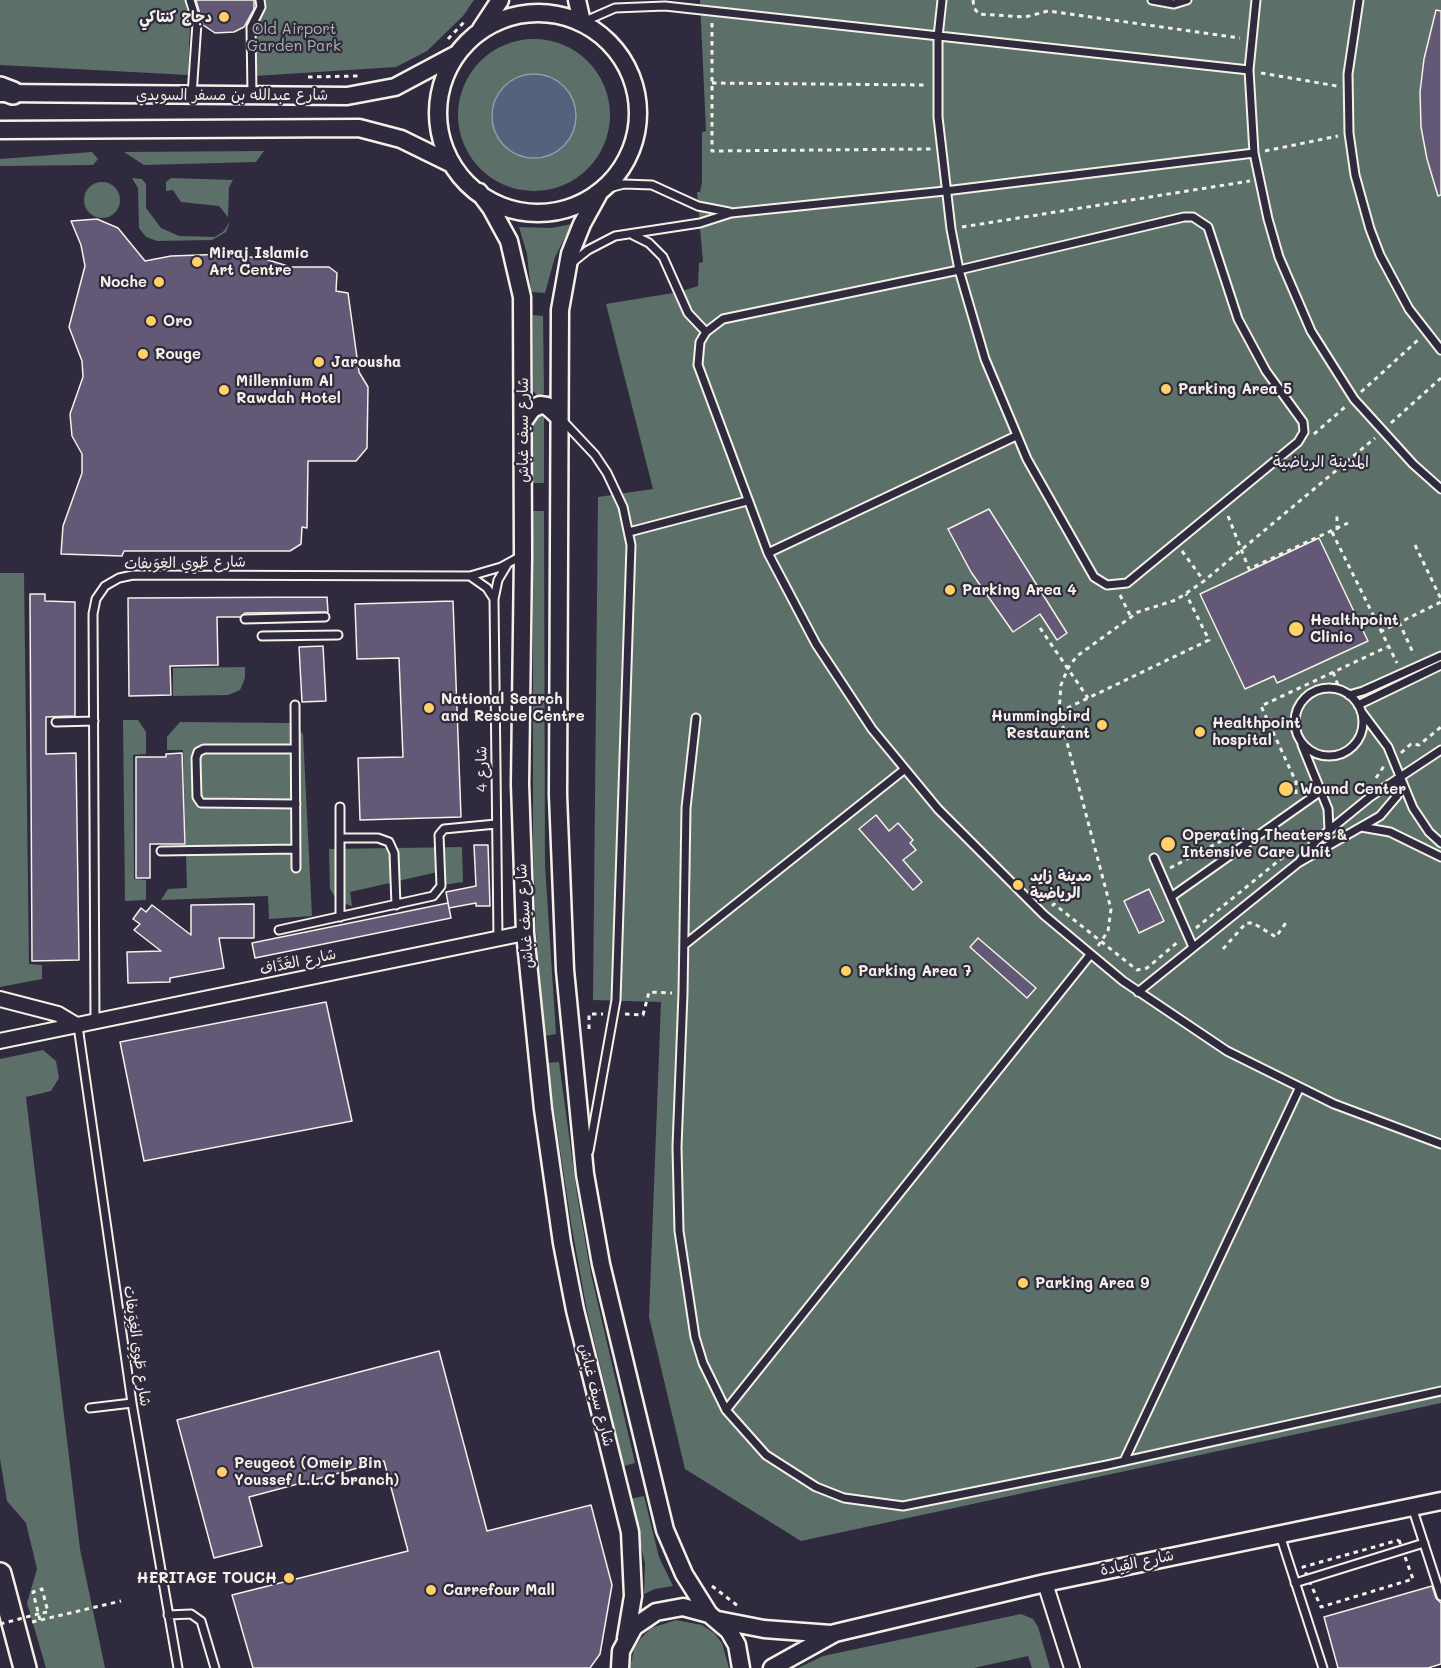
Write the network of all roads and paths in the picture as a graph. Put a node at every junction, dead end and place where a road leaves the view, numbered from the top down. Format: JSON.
{"nodes":[{"id":1,"x":190,"y":0,"type":"edge"},
{"id":2,"x":260,"y":0,"type":"edge"},
{"id":3,"x":500,"y":0,"type":"edge"},
{"id":4,"x":577,"y":0,"type":"edge"},
{"id":5,"x":649,"y":0,"type":"edge"},
{"id":6,"x":942,"y":0,"type":"edge"},
{"id":7,"x":973,"y":0,"type":"edge"},
{"id":8,"x":1152,"y":0,"type":"edge"},
{"id":9,"x":1187,"y":0,"type":"edge"},
{"id":10,"x":1256,"y":0,"type":"edge"},
{"id":11,"x":1359,"y":0,"type":"edge"},
{"id":12,"x":665,"y":6,"type":"junction"},
{"id":13,"x":712,"y":12,"type":"junction"},
{"id":14,"x":472,"y":14,"type":"dead end"},
{"id":15,"x":582,"y":22,"type":"junction"},
{"id":16,"x":479,"y":31,"type":"junction"},
{"id":17,"x":938,"y":37,"type":"junction"},
{"id":18,"x":1251,"y":39,"type":"junction"},
{"id":19,"x":445,"y":41,"type":"dead end"},
{"id":20,"x":456,"y":55,"type":"junction"},
{"id":21,"x":1249,"y":70,"type":"junction"},
{"id":22,"x":368,"y":76,"type":"dead end"},
{"id":23,"x":305,"y":78,"type":"dead end"},
{"id":24,"x":712,"y":83,"type":"junction"},
{"id":25,"x":937,"y":85,"type":"junction"},
{"id":26,"x":1348,"y":88,"type":"junction"},
{"id":27,"x":4,"y":92,"type":"edge"},
{"id":28,"x":252,"y":95,"type":"junction"},
{"id":29,"x":192,"y":96,"type":"junction"},
{"id":30,"x":0,"y":130,"type":"edge"},
{"id":31,"x":1349,"y":133,"type":"junction"},
{"id":32,"x":940,"y":149,"type":"junction"},
{"id":33,"x":1254,"y":153,"type":"junction"},
{"id":34,"x":452,"y":164,"type":"junction"},
{"id":35,"x":1259,"y":180,"type":"junction"},
{"id":36,"x":945,"y":191,"type":"junction"},
{"id":37,"x":479,"y":192,"type":"junction"},
{"id":38,"x":602,"y":192,"type":"junction"},
{"id":39,"x":731,"y":213,"type":"junction"},
{"id":40,"x":962,"y":227,"type":"dead end"},
{"id":41,"x":631,"y":234,"type":"junction"},
{"id":42,"x":959,"y":270,"type":"junction"},
{"id":43,"x":565,"y":271,"type":"junction"},
{"id":44,"x":706,"y":332,"type":"junction"},
{"id":45,"x":1426,"y":333,"type":"junction"},
{"id":46,"x":1441,"y":350,"type":"edge"},
{"id":47,"x":1441,"y":378,"type":"edge"},
{"id":48,"x":1354,"y":399,"type":"junction"},
{"id":49,"x":559,"y":417,"type":"junction"},
{"id":50,"x":523,"y":422,"type":"junction"},
{"id":51,"x":1382,"y":432,"type":"junction"},
{"id":52,"x":1016,"y":435,"type":"junction"},
{"id":53,"x":1303,"y":436,"type":"junction"},
{"id":54,"x":1441,"y":489,"type":"edge"},
{"id":55,"x":747,"y":501,"type":"junction"},
{"id":56,"x":1223,"y":504,"type":"junction"},
{"id":57,"x":1337,"y":514,"type":"dead end"},
{"id":58,"x":1348,"y":523,"type":"dead end"},
{"id":59,"x":1337,"y":530,"type":"junction"},
{"id":60,"x":629,"y":532,"type":"junction"},
{"id":61,"x":1332,"y":532,"type":"junction"},
{"id":62,"x":1176,"y":542,"type":"junction"},
{"id":63,"x":1415,"y":545,"type":"dead end"},
{"id":64,"x":1241,"y":550,"type":"junction"},
{"id":65,"x":768,"y":553,"type":"junction"},
{"id":66,"x":523,"y":555,"type":"junction"},
{"id":67,"x":508,"y":564,"type":"junction"},
{"id":68,"x":470,"y":576,"type":"junction"},
{"id":69,"x":1204,"y":581,"type":"junction"},
{"id":70,"x":1115,"y":586,"type":"junction"},
{"id":71,"x":1186,"y":594,"type":"junction"},
{"id":72,"x":494,"y":599,"type":"junction"},
{"id":73,"x":1441,"y":600,"type":"edge"},
{"id":74,"x":325,"y":617,"type":"dead end"},
{"id":75,"x":1131,"y":617,"type":"junction"},
{"id":76,"x":245,"y":619,"type":"dead end"},
{"id":77,"x":1400,"y":622,"type":"junction"},
{"id":78,"x":1040,"y":627,"type":"dead end"},
{"id":79,"x":1380,"y":632,"type":"junction"},
{"id":80,"x":339,"y":635,"type":"dead end"},
{"id":81,"x":262,"y":636,"type":"dead end"},
{"id":82,"x":1387,"y":647,"type":"junction"},
{"id":83,"x":1441,"y":656,"type":"edge"},
{"id":84,"x":1441,"y":665,"type":"edge"},
{"id":85,"x":1068,"y":668,"type":"junction"},
{"id":86,"x":1333,"y":672,"type":"junction"},
{"id":87,"x":1340,"y":690,"type":"junction"},
{"id":88,"x":1349,"y":694,"type":"junction"},
{"id":89,"x":1088,"y":698,"type":"junction"},
{"id":90,"x":295,"y":705,"type":"dead end"},
{"id":91,"x":1359,"y":707,"type":"junction"},
{"id":92,"x":1059,"y":712,"type":"junction"},
{"id":93,"x":696,"y":718,"type":"dead end"},
{"id":94,"x":94,"y":721,"type":"junction"},
{"id":95,"x":56,"y":722,"type":"dead end"},
{"id":96,"x":1441,"y":727,"type":"edge"},
{"id":97,"x":1300,"y":740,"type":"junction"},
{"id":98,"x":295,"y":749,"type":"junction"},
{"id":99,"x":1441,"y":750,"type":"edge"},
{"id":100,"x":1394,"y":759,"type":"junction"},
{"id":101,"x":904,"y":769,"type":"junction"},
{"id":102,"x":1401,"y":777,"type":"junction"},
{"id":103,"x":1375,"y":782,"type":"dead end"},
{"id":104,"x":1321,"y":791,"type":"junction"},
{"id":105,"x":1293,"y":801,"type":"dead end"},
{"id":106,"x":296,"y":804,"type":"junction"},
{"id":107,"x":340,"y":807,"type":"dead end"},
{"id":108,"x":496,"y":824,"type":"junction"},
{"id":109,"x":1254,"y":824,"type":"dead end"},
{"id":110,"x":1361,"y":827,"type":"junction"},
{"id":111,"x":1329,"y":830,"type":"junction"},
{"id":112,"x":340,"y":838,"type":"junction"},
{"id":113,"x":1441,"y":843,"type":"edge"},
{"id":114,"x":1296,"y":847,"type":"dead end"},
{"id":115,"x":296,"y":849,"type":"junction"},
{"id":116,"x":161,"y":851,"type":"dead end"},
{"id":117,"x":1441,"y":857,"type":"edge"},
{"id":118,"x":1154,"y":858,"type":"dead end"},
{"id":119,"x":1298,"y":863,"type":"junction"},
{"id":120,"x":296,"y":868,"type":"dead end"},
{"id":121,"x":1160,"y":873,"type":"junction"},
{"id":122,"x":1171,"y":897,"type":"junction"},
{"id":123,"x":396,"y":905,"type":"junction"},
{"id":124,"x":1044,"y":915,"type":"junction"},
{"id":125,"x":340,"y":917,"type":"junction"},
{"id":126,"x":1287,"y":921,"type":"dead end"},
{"id":127,"x":279,"y":930,"type":"dead end"},
{"id":128,"x":525,"y":933,"type":"junction"},
{"id":129,"x":1188,"y":934,"type":"junction"},
{"id":130,"x":498,"y":938,"type":"junction"},
{"id":131,"x":1100,"y":943,"type":"junction"},
{"id":132,"x":684,"y":945,"type":"junction"},
{"id":133,"x":1193,"y":947,"type":"junction"},
{"id":134,"x":1223,"y":949,"type":"dead end"},
{"id":135,"x":1090,"y":955,"type":"junction"},
{"id":136,"x":1138,"y":992,"type":"junction"},
{"id":137,"x":0,"y":999,"type":"edge"},
{"id":138,"x":95,"y":1023,"type":"junction"},
{"id":139,"x":78,"y":1026,"type":"junction"},
{"id":140,"x":0,"y":1041,"type":"edge"},
{"id":141,"x":1299,"y":1089,"type":"junction"},
{"id":142,"x":1441,"y":1144,"type":"edge"},
{"id":143,"x":585,"y":1174,"type":"junction"},
{"id":144,"x":1441,"y":1391,"type":"edge"},
{"id":145,"x":132,"y":1403,"type":"junction"},
{"id":146,"x":90,"y":1408,"type":"dead end"},
{"id":147,"x":726,"y":1410,"type":"junction"},
{"id":148,"x":1124,"y":1461,"type":"junction"},
{"id":149,"x":1441,"y":1501,"type":"edge"},
{"id":150,"x":1412,"y":1507,"type":"junction"},
{"id":151,"x":1279,"y":1533,"type":"junction"},
{"id":152,"x":1424,"y":1543,"type":"junction"},
{"id":153,"x":0,"y":1574,"type":"edge"},
{"id":154,"x":709,"y":1582,"type":"dead end"},
{"id":155,"x":1045,"y":1583,"type":"junction"},
{"id":156,"x":1295,"y":1583,"type":"junction"},
{"id":157,"x":1441,"y":1596,"type":"edge"},
{"id":158,"x":121,"y":1601,"type":"dead end"},
{"id":159,"x":741,"y":1609,"type":"dead end"},
{"id":160,"x":168,"y":1615,"type":"junction"},
{"id":161,"x":714,"y":1617,"type":"junction"},
{"id":162,"x":40,"y":1620,"type":"junction"},
{"id":163,"x":34,"y":1621,"type":"dead end"},
{"id":164,"x":0,"y":1624,"type":"edge"},
{"id":165,"x":835,"y":1634,"type":"junction"},
{"id":166,"x":626,"y":1638,"type":"junction"},
{"id":167,"x":25,"y":1668,"type":"edge"},
{"id":168,"x":178,"y":1668,"type":"edge"},
{"id":169,"x":215,"y":1668,"type":"edge"},
{"id":170,"x":620,"y":1668,"type":"edge"},
{"id":171,"x":741,"y":1668,"type":"edge"},
{"id":172,"x":772,"y":1668,"type":"edge"},
{"id":173,"x":1072,"y":1668,"type":"edge"},
{"id":174,"x":1323,"y":1668,"type":"edge"}],
"edges":[{"from":1,"to":29,"type":"lane"},
{"from":2,"to":28,"type":"lane"},
{"from":3,"to":16,"type":"street"},
{"from":4,"to":15,"type":"street"},
{"from":5,"to":12,"type":"lane"},
{"from":6,"to":17,"type":"lane"},
{"from":7,"to":18,"type":"path"},
{"from":8,"to":9,"type":"lane"},
{"from":10,"to":18,"type":"lane"},
{"from":11,"to":26,"type":"lane"},
{"from":12,"to":13,"type":"lane"},
{"from":12,"to":15,"type":"lane"},
{"from":13,"to":17,"type":"lane"},
{"from":13,"to":24,"type":"path"},
{"from":14,"to":19,"type":"path"},
{"from":15,"to":16,"type":"street"},
{"from":15,"to":38,"type":"street"},
{"from":16,"to":20,"type":"street"},
{"from":17,"to":21,"type":"lane"},
{"from":17,"to":25,"type":"lane"},
{"from":18,"to":21,"type":"lane"},
{"from":20,"to":28,"type":"street","name":"شارع عبدالله بن مسفر السويدي"},
{"from":20,"to":34,"type":"street"},
{"from":21,"to":26,"type":"path"},
{"from":21,"to":33,"type":"lane"},
{"from":22,"to":23,"type":"path"},
{"from":24,"to":25,"type":"path"},
{"from":24,"to":32,"type":"path"},
{"from":25,"to":32,"type":"lane"},
{"from":26,"to":31,"type":"lane"},
{"from":27,"to":29,"type":"street","name":"شارع عبدالله بن مسفر السويدي"},
{"from":28,"to":29,"type":"street","name":"شارع عبدالله بن مسفر السويدي"},
{"from":30,"to":34,"type":"street"},
{"from":31,"to":33,"type":"path"},
{"from":31,"to":45,"type":"lane"},
{"from":32,"to":36,"type":"lane"},
{"from":33,"to":35,"type":"lane"},
{"from":33,"to":36,"type":"lane"},
{"from":34,"to":37,"type":"street"},
{"from":35,"to":40,"type":"path"},
{"from":35,"to":48,"type":"lane"},
{"from":36,"to":39,"type":"lane"},
{"from":36,"to":42,"type":"lane"},
{"from":37,"to":38,"type":"street"},
{"from":37,"to":50,"type":"street","name":"شارع سيف غباش"},
{"from":38,"to":39,"type":"lane"},
{"from":38,"to":43,"type":"street"},
{"from":39,"to":41,"type":"lane"},
{"from":41,"to":43,"type":"lane"},
{"from":41,"to":44,"type":"lane"},
{"from":42,"to":44,"type":"lane"},
{"from":42,"to":52,"type":"lane"},
{"from":42,"to":53,"type":"lane"},
{"from":43,"to":49,"type":"street"},
{"from":44,"to":55,"type":"lane"},
{"from":45,"to":46,"type":"lane"},
{"from":45,"to":48,"type":"path"},
{"from":47,"to":51,"type":"path"},
{"from":48,"to":51,"type":"lane"},
{"from":48,"to":53,"type":"path"},
{"from":49,"to":50,"type":"street"},
{"from":49,"to":60,"type":"lane"},
{"from":49,"to":143,"type":"street"},
{"from":50,"to":66,"type":"street","name":"شارع سيف غباش"},
{"from":51,"to":54,"type":"lane"},
{"from":51,"to":64,"type":"path"},
{"from":52,"to":65,"type":"lane"},
{"from":52,"to":70,"type":"lane"},
{"from":53,"to":56,"type":"lane"},
{"from":55,"to":60,"type":"lane"},
{"from":55,"to":65,"type":"lane"},
{"from":56,"to":62,"type":"lane"},
{"from":56,"to":64,"type":"path"},
{"from":57,"to":59,"type":"path"},
{"from":58,"to":59,"type":"path"},
{"from":59,"to":61,"type":"path"},
{"from":60,"to":143,"type":"lane"},
{"from":61,"to":64,"type":"path"},
{"from":61,"to":79,"type":"path"},
{"from":62,"to":69,"type":"path"},
{"from":62,"to":70,"type":"lane"},
{"from":63,"to":73,"type":"path"},
{"from":64,"to":69,"type":"path"},
{"from":65,"to":101,"type":"lane"},
{"from":66,"to":67,"type":"lane","name":"شارع طَوِي الغِوَيفات"},
{"from":66,"to":128,"type":"street","name":"شارع سيف غباش"},
{"from":67,"to":68,"type":"lane","name":"شارع طَوِي الغِوَيفات"},
{"from":67,"to":72,"type":"lane","name":"شارع 4"},
{"from":68,"to":72,"type":"lane"},
{"from":68,"to":94,"type":"lane","name":"شارع طَوِي الغِوَيفات"},
{"from":69,"to":71,"type":"path"},
{"from":70,"to":75,"type":"path"},
{"from":71,"to":75,"type":"path"},
{"from":71,"to":89,"type":"path"},
{"from":72,"to":108,"type":"lane","name":"شارع 4"},
{"from":73,"to":77,"type":"path"},
{"from":74,"to":76,"type":"lane"},
{"from":75,"to":85,"type":"path"},
{"from":77,"to":79,"type":"path"},
{"from":77,"to":82,"type":"path"},
{"from":78,"to":85,"type":"path"},
{"from":79,"to":82,"type":"path"},
{"from":80,"to":81,"type":"lane"},
{"from":82,"to":86,"type":"path"},
{"from":83,"to":88,"type":"lane"},
{"from":84,"to":91,"type":"lane"},
{"from":85,"to":89,"type":"path"},
{"from":85,"to":92,"type":"path"},
{"from":86,"to":87,"type":"path"},
{"from":86,"to":105,"type":"path"},
{"from":87,"to":88,"type":"lane"},
{"from":87,"to":97,"type":"lane"},
{"from":88,"to":91,"type":"lane"},
{"from":89,"to":92,"type":"path"},
{"from":90,"to":98,"type":"lane"},
{"from":91,"to":97,"type":"lane"},
{"from":91,"to":100,"type":"lane"},
{"from":92,"to":131,"type":"path"},
{"from":93,"to":132,"type":"lane"},
{"from":94,"to":95,"type":"lane"},
{"from":94,"to":138,"type":"lane","name":"شارع طَوِي الغِوَيفات"},
{"from":96,"to":100,"type":"path"},
{"from":97,"to":104,"type":"lane"},
{"from":98,"to":106,"type":"lane"},
{"from":98,"to":106,"type":"lane"},
{"from":99,"to":102,"type":"lane"},
{"from":100,"to":102,"type":"lane"},
{"from":100,"to":103,"type":"path"},
{"from":101,"to":124,"type":"lane"},
{"from":101,"to":132,"type":"lane"},
{"from":102,"to":110,"type":"lane"},
{"from":102,"to":111,"type":"lane"},
{"from":102,"to":113,"type":"lane"},
{"from":104,"to":111,"type":"lane"},
{"from":104,"to":122,"type":"lane"},
{"from":106,"to":115,"type":"lane"},
{"from":107,"to":112,"type":"lane"},
{"from":108,"to":123,"type":"lane"},
{"from":108,"to":130,"type":"lane","name":"شارع 4"},
{"from":109,"to":121,"type":"path"},
{"from":110,"to":117,"type":"lane"},
{"from":110,"to":119,"type":"lane"},
{"from":111,"to":119,"type":"lane"},
{"from":112,"to":123,"type":"lane"},
{"from":112,"to":125,"type":"lane"},
{"from":114,"to":129,"type":"path"},
{"from":115,"to":116,"type":"lane"},
{"from":115,"to":120,"type":"lane"},
{"from":118,"to":121,"type":"lane"},
{"from":119,"to":133,"type":"lane"},
{"from":121,"to":122,"type":"lane"},
{"from":122,"to":129,"type":"lane"},
{"from":123,"to":125,"type":"lane"},
{"from":124,"to":131,"type":"path"},
{"from":124,"to":135,"type":"lane"},
{"from":125,"to":127,"type":"lane"},
{"from":126,"to":134,"type":"path"},
{"from":128,"to":130,"type":"street","name":"شارع الغَدَّاف"},
{"from":128,"to":166,"type":"street","name":"شارع سيف غباش"},
{"from":129,"to":131,"type":"path"},
{"from":129,"to":133,"type":"lane"},
{"from":130,"to":138,"type":"street","name":"شارع الغَدَّاف"},
{"from":131,"to":135,"type":"path"},
{"from":132,"to":147,"type":"lane"},
{"from":133,"to":136,"type":"lane"},
{"from":135,"to":136,"type":"lane"},
{"from":135,"to":147,"type":"lane"},
{"from":136,"to":141,"type":"lane"},
{"from":137,"to":139,"type":"street"},
{"from":138,"to":139,"type":"street","name":"شارع الغَدَّاف"},
{"from":139,"to":140,"type":"street","name":"شارع الغَدَّاف"},
{"from":139,"to":145,"type":"lane","name":"شارع طَوِي الغِوَيفات"},
{"from":141,"to":142,"type":"lane"},
{"from":141,"to":148,"type":"lane"},
{"from":143,"to":161,"type":"street"},
{"from":144,"to":148,"type":"lane"},
{"from":145,"to":146,"type":"lane"},
{"from":145,"to":160,"type":"lane","name":"شارع طَوِي الغِوَيفات"},
{"from":147,"to":148,"type":"lane"},
{"from":149,"to":150,"type":"street","name":"شارع القِيادة"},
{"from":150,"to":151,"type":"street","name":"شارع القِيادة"},
{"from":150,"to":152,"type":"lane"},
{"from":151,"to":155,"type":"street","name":"شارع القِيادة"},
{"from":151,"to":156,"type":"lane"},
{"from":152,"to":156,"type":"lane"},
{"from":152,"to":157,"type":"lane"},
{"from":153,"to":167,"type":"main road"},
{"from":154,"to":159,"type":"path"},
{"from":155,"to":165,"type":"street","name":"شارع القِيادة"},
{"from":155,"to":173,"type":"street"},
{"from":156,"to":174,"type":"lane"},
{"from":158,"to":162,"type":"path"},
{"from":160,"to":168,"type":"lane","name":"شارع طَوِي الغِوَيفات"},
{"from":160,"to":169,"type":"lane"},
{"from":161,"to":165,"type":"street","name":"شارع القِيادة"},
{"from":161,"to":166,"type":"street","name":"شارع القِيادة"},
{"from":161,"to":171,"type":"street"},
{"from":162,"to":163,"type":"path"},
{"from":162,"to":164,"type":"path","bridge":true},
{"from":165,"to":172,"type":"street","name":"شارع القِيادة"},
{"from":166,"to":170,"type":"street","name":"شارع سيف غباش"}]}
